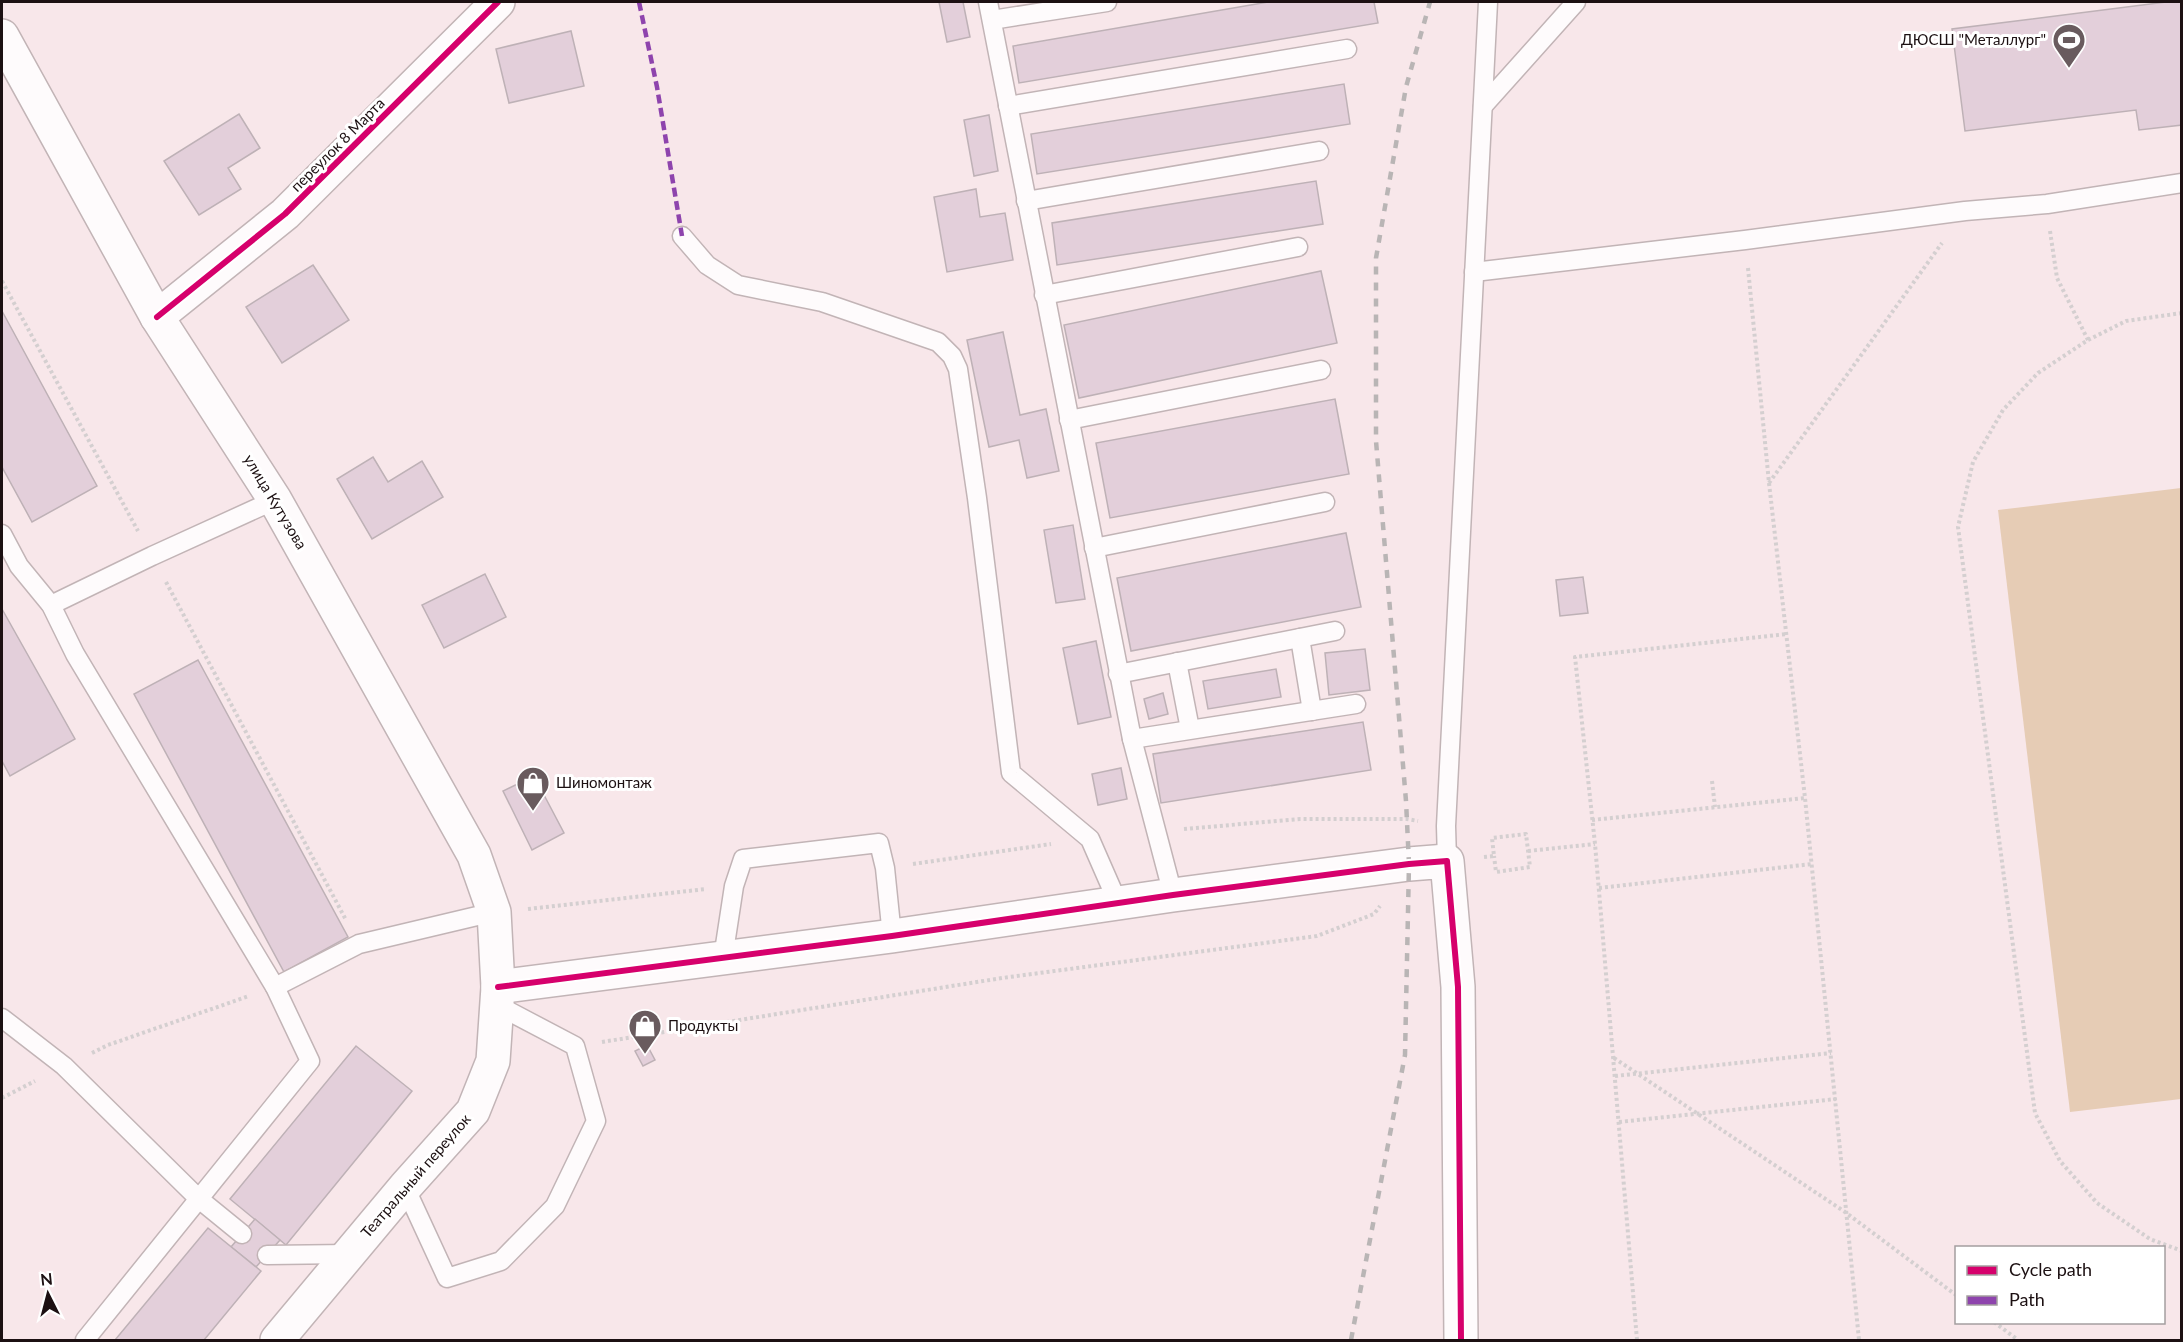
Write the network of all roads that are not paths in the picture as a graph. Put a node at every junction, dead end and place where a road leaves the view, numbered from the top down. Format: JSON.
{"nodes":[{"id":1,"x":498,"y":2,"type":"edge"},
{"id":2,"x":988,"y":2,"type":"edge"},
{"id":3,"x":1107,"y":2,"type":"edge"},
{"id":4,"x":1488,"y":2,"type":"edge"},
{"id":5,"x":1576,"y":2,"type":"edge"},
{"id":6,"x":992,"y":20,"type":"junction"},
{"id":7,"x":2,"y":36,"type":"edge"},
{"id":8,"x":1347,"y":49,"type":"dead end"},
{"id":9,"x":1008,"y":106,"type":"junction"},
{"id":10,"x":1483,"y":106,"type":"junction"},
{"id":11,"x":1319,"y":151,"type":"dead end"},
{"id":12,"x":2181,"y":183,"type":"edge"},
{"id":13,"x":1026,"y":201,"type":"junction"},
{"id":14,"x":682,"y":236,"type":"dead end"},
{"id":15,"x":1298,"y":247,"type":"dead end"},
{"id":16,"x":1474,"y":272,"type":"junction"},
{"id":17,"x":1044,"y":294,"type":"junction"},
{"id":18,"x":157,"y":317,"type":"junction"},
{"id":19,"x":1321,"y":370,"type":"dead end"},
{"id":20,"x":1069,"y":420,"type":"junction"},
{"id":21,"x":276,"y":500,"type":"junction"},
{"id":22,"x":1325,"y":502,"type":"dead end"},
{"id":23,"x":2,"y":534,"type":"edge"},
{"id":24,"x":1094,"y":548,"type":"junction"},
{"id":25,"x":51,"y":605,"type":"junction"},
{"id":26,"x":1335,"y":631,"type":"dead end"},
{"id":27,"x":1300,"y":638,"type":"junction"},
{"id":28,"x":1177,"y":662,"type":"junction"},
{"id":29,"x":1118,"y":674,"type":"junction"},
{"id":30,"x":1356,"y":704,"type":"dead end"},
{"id":31,"x":1312,"y":711,"type":"junction"},
{"id":32,"x":1190,"y":729,"type":"junction"},
{"id":33,"x":1132,"y":739,"type":"junction"},
{"id":34,"x":1447,"y":861,"type":"junction"},
{"id":35,"x":1173,"y":895,"type":"junction"},
{"id":36,"x":1118,"y":903,"type":"junction"},
{"id":37,"x":494,"y":912,"type":"junction"},
{"id":38,"x":892,"y":936,"type":"junction"},
{"id":39,"x":723,"y":958,"type":"junction"},
{"id":40,"x":275,"y":987,"type":"junction"},
{"id":41,"x":497,"y":996,"type":"junction"},
{"id":42,"x":2,"y":1018,"type":"edge"},
{"id":43,"x":405,"y":1186,"type":"junction"},
{"id":44,"x":199,"y":1199,"type":"junction"},
{"id":45,"x":242,"y":1234,"type":"dead end"},
{"id":46,"x":349,"y":1254,"type":"junction"},
{"id":47,"x":267,"y":1255,"type":"dead end"},
{"id":48,"x":85,"y":1341,"type":"edge"},
{"id":49,"x":277,"y":1341,"type":"edge"},
{"id":50,"x":1461,"y":1341,"type":"edge"}],
"edges":[{"from":1,"to":18,"type":"street","name":"переулок 8 Марта"},
{"from":2,"to":6,"type":"lane"},
{"from":3,"to":6,"type":"lane"},
{"from":4,"to":10,"type":"lane"},
{"from":5,"to":10,"type":"lane"},
{"from":6,"to":9,"type":"lane"},
{"from":7,"to":18,"type":"street","name":"улица Кутузова"},
{"from":8,"to":9,"type":"lane"},
{"from":9,"to":13,"type":"lane"},
{"from":10,"to":16,"type":"lane"},
{"from":11,"to":13,"type":"lane"},
{"from":12,"to":16,"type":"lane"},
{"from":13,"to":17,"type":"lane"},
{"from":14,"to":36,"type":"lane"},
{"from":15,"to":17,"type":"lane"},
{"from":16,"to":34,"type":"lane"},
{"from":17,"to":20,"type":"lane"},
{"from":18,"to":21,"type":"street","name":"улица Кутузова"},
{"from":19,"to":20,"type":"lane"},
{"from":20,"to":24,"type":"lane"},
{"from":21,"to":25,"type":"lane"},
{"from":21,"to":37,"type":"street","name":"улица Кутузова"},
{"from":22,"to":24,"type":"lane"},
{"from":23,"to":25,"type":"lane"},
{"from":24,"to":29,"type":"lane"},
{"from":25,"to":40,"type":"lane"},
{"from":26,"to":27,"type":"lane"},
{"from":27,"to":28,"type":"lane"},
{"from":27,"to":31,"type":"lane"},
{"from":28,"to":29,"type":"lane"},
{"from":28,"to":32,"type":"lane"},
{"from":29,"to":33,"type":"lane"},
{"from":30,"to":31,"type":"lane"},
{"from":31,"to":32,"type":"lane"},
{"from":32,"to":33,"type":"lane"},
{"from":33,"to":35,"type":"lane"},
{"from":34,"to":35,"type":"street"},
{"from":34,"to":50,"type":"street"},
{"from":35,"to":36,"type":"street"},
{"from":36,"to":38,"type":"street"},
{"from":37,"to":40,"type":"lane"},
{"from":37,"to":41,"type":"street","name":"улица Кутузова"},
{"from":38,"to":39,"type":"street"},
{"from":38,"to":39,"type":"lane"},
{"from":39,"to":41,"type":"street"},
{"from":40,"to":44,"type":"lane"},
{"from":41,"to":43,"type":"street","name":"Театральный переулок"},
{"from":41,"to":43,"type":"lane"},
{"from":42,"to":44,"type":"lane"},
{"from":43,"to":46,"type":"street","name":"Театральный переулок"},
{"from":44,"to":45,"type":"lane"},
{"from":44,"to":48,"type":"lane"},
{"from":46,"to":47,"type":"lane"},
{"from":46,"to":49,"type":"street","name":"Театральный переулок"}]}
